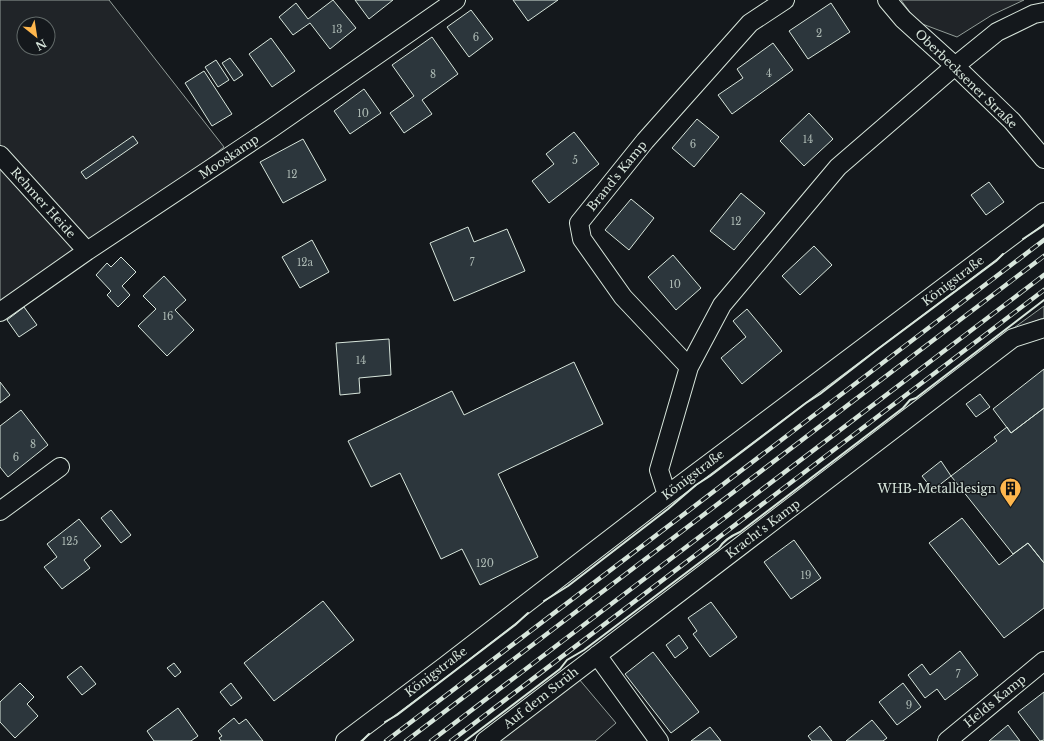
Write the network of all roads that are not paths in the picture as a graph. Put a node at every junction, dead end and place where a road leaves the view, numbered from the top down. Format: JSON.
{"nodes":[{"id":1,"x":456,"y":0,"type":"edge"},
{"id":2,"x":785,"y":0,"type":"edge"},
{"id":3,"x":887,"y":0,"type":"edge"},
{"id":4,"x":1044,"y":12,"type":"edge"},
{"id":5,"x":955,"y":66,"type":"junction"},
{"id":6,"x":0,"y":155,"type":"edge"},
{"id":7,"x":1041,"y":155,"type":"edge"},
{"id":8,"x":1044,"y":212,"type":"edge"},
{"id":9,"x":87,"y":251,"type":"junction"},
{"id":10,"x":0,"y":312,"type":"edge"},
{"id":11,"x":1044,"y":328,"type":"edge"},
{"id":12,"x":689,"y":367,"type":"junction"},
{"id":13,"x":60,"y":466,"type":"dead end"},
{"id":14,"x":667,"y":495,"type":"junction"},
{"id":15,"x":0,"y":511,"type":"edge"},
{"id":16,"x":597,"y":655,"type":"junction"},
{"id":17,"x":1044,"y":661,"type":"edge"},
{"id":18,"x":345,"y":741,"type":"edge"},
{"id":19,"x":485,"y":741,"type":"edge"},
{"id":20,"x":659,"y":741,"type":"edge"},
{"id":21,"x":946,"y":741,"type":"edge"}],
"edges":[{"from":1,"to":9,"type":"street","name":"Mooskamp"},
{"from":2,"to":12,"type":"street","name":"Brand's Kamp"},
{"from":3,"to":5,"type":"street","name":"Oberbecksener Straße"},
{"from":4,"to":5,"type":"street"},
{"from":5,"to":7,"type":"street","name":"Oberbecksener Straße"},
{"from":5,"to":12,"type":"street"},
{"from":6,"to":9,"type":"street","name":"Rehmer Heide"},
{"from":8,"to":14,"type":"street","name":"Königstraße"},
{"from":9,"to":10,"type":"street","name":"Mooskamp"},
{"from":11,"to":16,"type":"street","name":"Kracht's Kamp"},
{"from":12,"to":14,"type":"street"},
{"from":13,"to":15,"type":"street"},
{"from":14,"to":18,"type":"street","name":"Königstraße"},
{"from":16,"to":19,"type":"street","name":"Auf dem Strüh"},
{"from":16,"to":20,"type":"street"},
{"from":17,"to":21,"type":"street","name":"Helds Kamp"}]}
